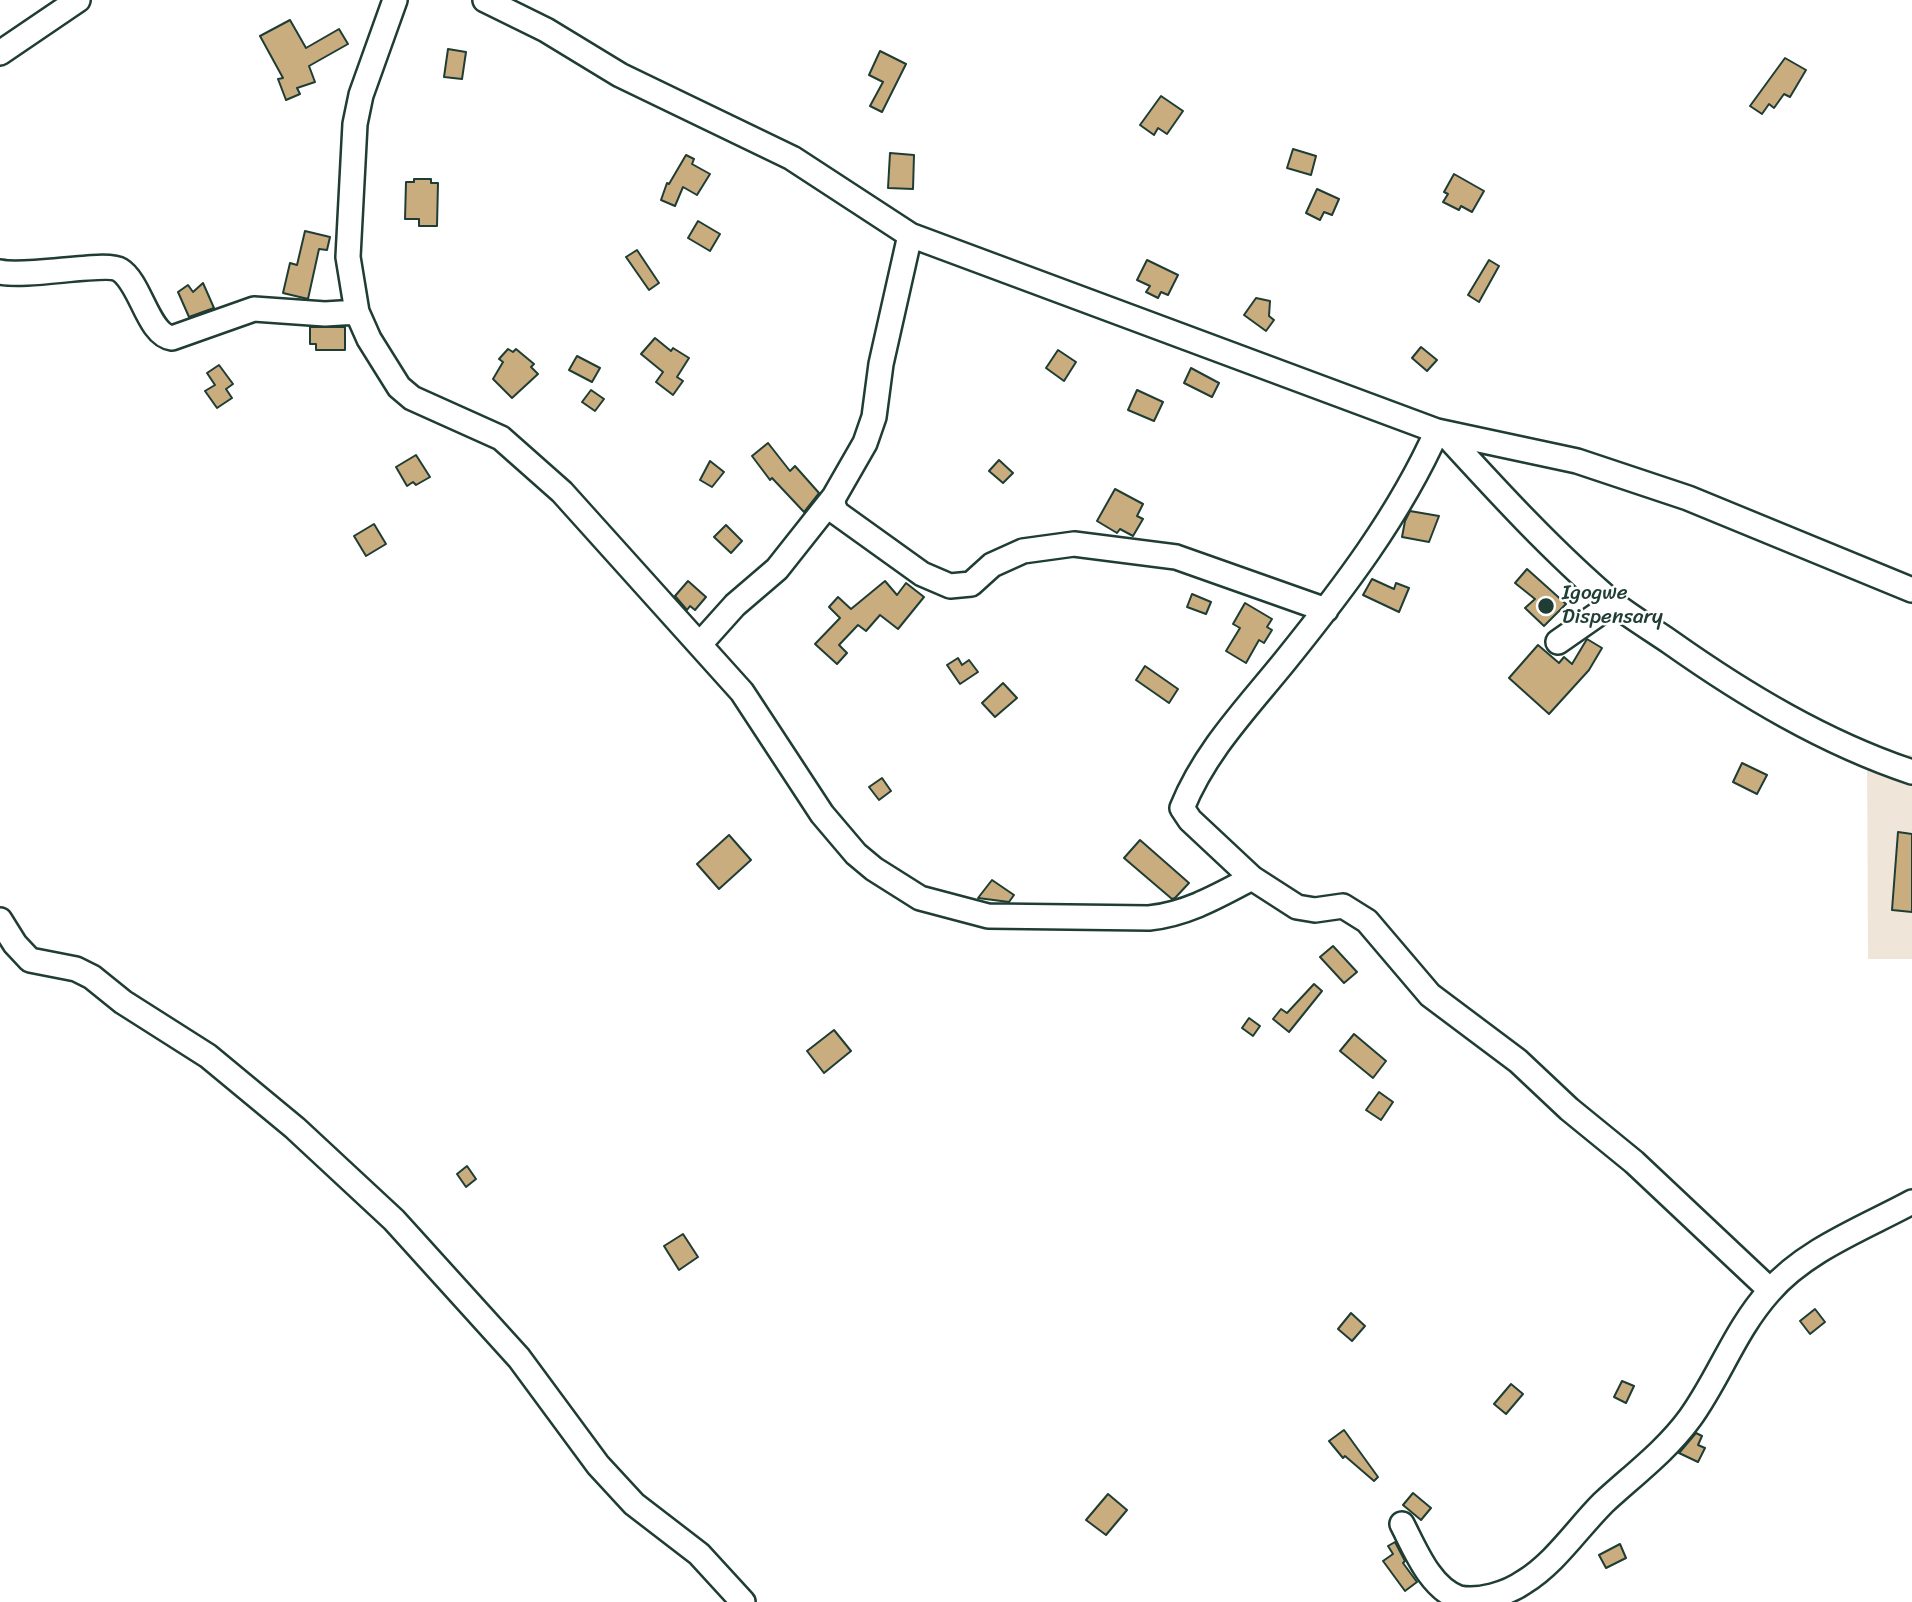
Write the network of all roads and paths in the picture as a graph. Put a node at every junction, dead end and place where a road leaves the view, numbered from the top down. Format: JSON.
{"nodes":[{"id":1,"x":78,"y":0,"type":"edge"},
{"id":2,"x":396,"y":0,"type":"edge"},
{"id":3,"x":492,"y":1,"type":"edge"},
{"id":4,"x":0,"y":53,"type":"edge"},
{"id":5,"x":910,"y":235,"type":"junction"},
{"id":6,"x":0,"y":272,"type":"edge"},
{"id":7,"x":357,"y":312,"type":"junction"},
{"id":8,"x":1441,"y":432,"type":"junction"},
{"id":9,"x":834,"y":497,"type":"junction"},
{"id":10,"x":1912,"y":590,"type":"edge"},
{"id":11,"x":1614,"y":603,"type":"junction"},
{"id":12,"x":1326,"y":610,"type":"junction"},
{"id":13,"x":1558,"y":642,"type":"dead end"},
{"id":14,"x":700,"y":644,"type":"junction"},
{"id":15,"x":1912,"y":772,"type":"edge"},
{"id":16,"x":1252,"y":878,"type":"junction"},
{"id":17,"x":0,"y":920,"type":"edge"},
{"id":18,"x":1912,"y":1202,"type":"edge"},
{"id":19,"x":1770,"y":1290,"type":"junction"},
{"id":20,"x":1402,"y":1524,"type":"dead end"},
{"id":21,"x":743,"y":1602,"type":"edge"}],
"edges":[{"from":1,"to":4,"type":"street"},
{"from":2,"to":7,"type":"street"},
{"from":3,"to":5,"type":"street"},
{"from":5,"to":8,"type":"street"},
{"from":5,"to":9,"type":"street"},
{"from":6,"to":7,"type":"street"},
{"from":7,"to":14,"type":"street"},
{"from":8,"to":10,"type":"street"},
{"from":8,"to":11,"type":"street"},
{"from":8,"to":12,"type":"street"},
{"from":9,"to":12,"type":"street"},
{"from":9,"to":14,"type":"street"},
{"from":11,"to":13,"type":"street"},
{"from":11,"to":15,"type":"street"},
{"from":12,"to":16,"type":"street"},
{"from":14,"to":16,"type":"street"},
{"from":16,"to":19,"type":"street"},
{"from":17,"to":21,"type":"street"},
{"from":18,"to":19,"type":"street"},
{"from":19,"to":20,"type":"street"}]}
